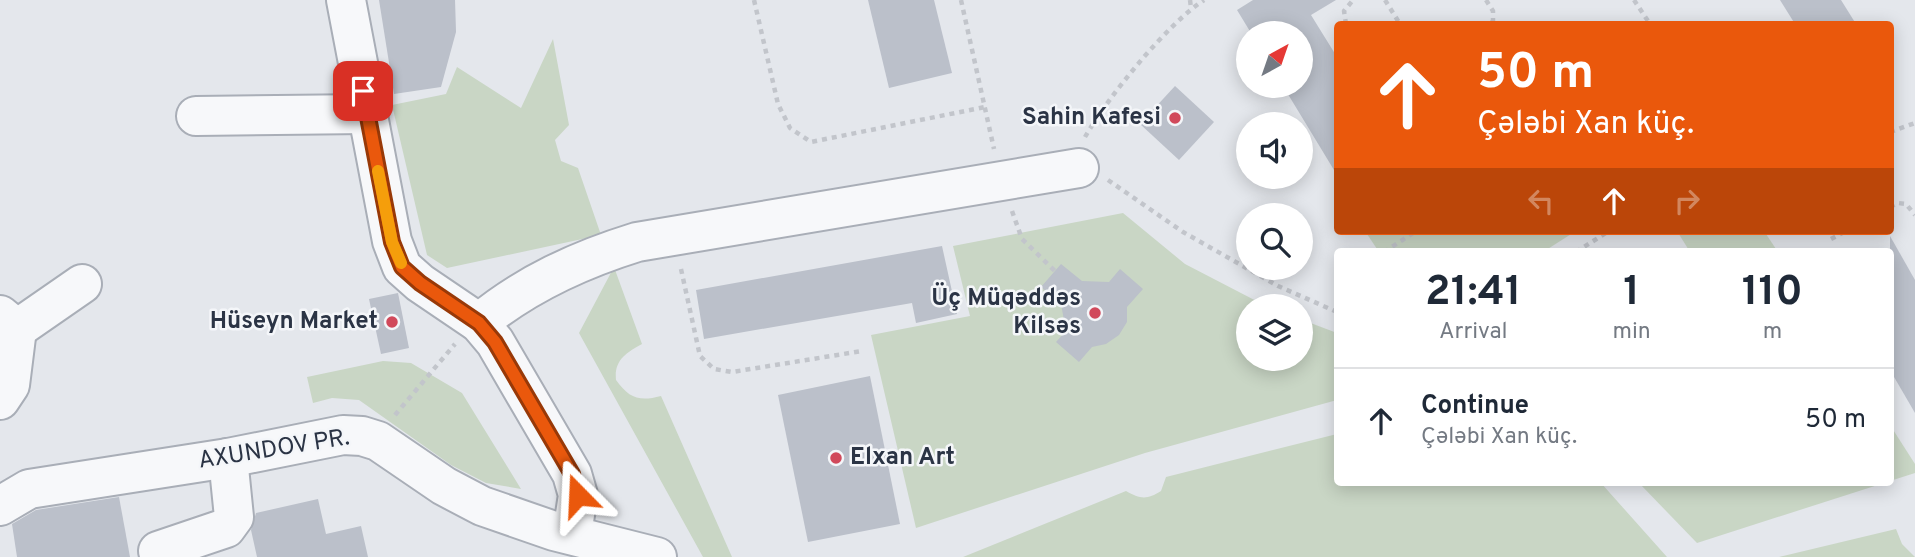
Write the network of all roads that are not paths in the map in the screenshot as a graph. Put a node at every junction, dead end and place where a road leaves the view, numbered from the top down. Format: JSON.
{"nodes":[{"id":1,"x":346,"y":0,"type":"edge"},
{"id":2,"x":367,"y":114,"type":"junction"},
{"id":3,"x":196,"y":116,"type":"dead end"},
{"id":4,"x":1079,"y":168,"type":"road end"},
{"id":5,"x":82,"y":284,"type":"dead end"},
{"id":6,"x":8,"y":322,"type":"edge"},
{"id":7,"x":479,"y":323,"type":"junction"},
{"id":8,"x":0,"y":400,"type":"edge"},
{"id":9,"x":228,"y":458,"type":"junction"},
{"id":10,"x":1,"y":503,"type":"edge"},
{"id":11,"x":572,"y":534,"type":"junction"},
{"id":12,"x":158,"y":551,"type":"dead end"},
{"id":13,"x":657,"y":557,"type":"edge"}],
"edges":[{"from":1,"to":2,"type":"street"},
{"from":2,"to":3,"type":"street"},
{"from":2,"to":7,"type":"street"},
{"from":4,"to":7,"type":"street"},
{"from":5,"to":6,"type":"street"},
{"from":6,"to":8,"type":"street"},
{"from":7,"to":11,"type":"street"},
{"from":9,"to":10,"type":"street","name":"AXUNDOV PR."},
{"from":9,"to":11,"type":"street","name":"AXUNDOV PR."},
{"from":9,"to":12,"type":"street"},
{"from":11,"to":13,"type":"street","name":"AXUNDOV PR."}]}
